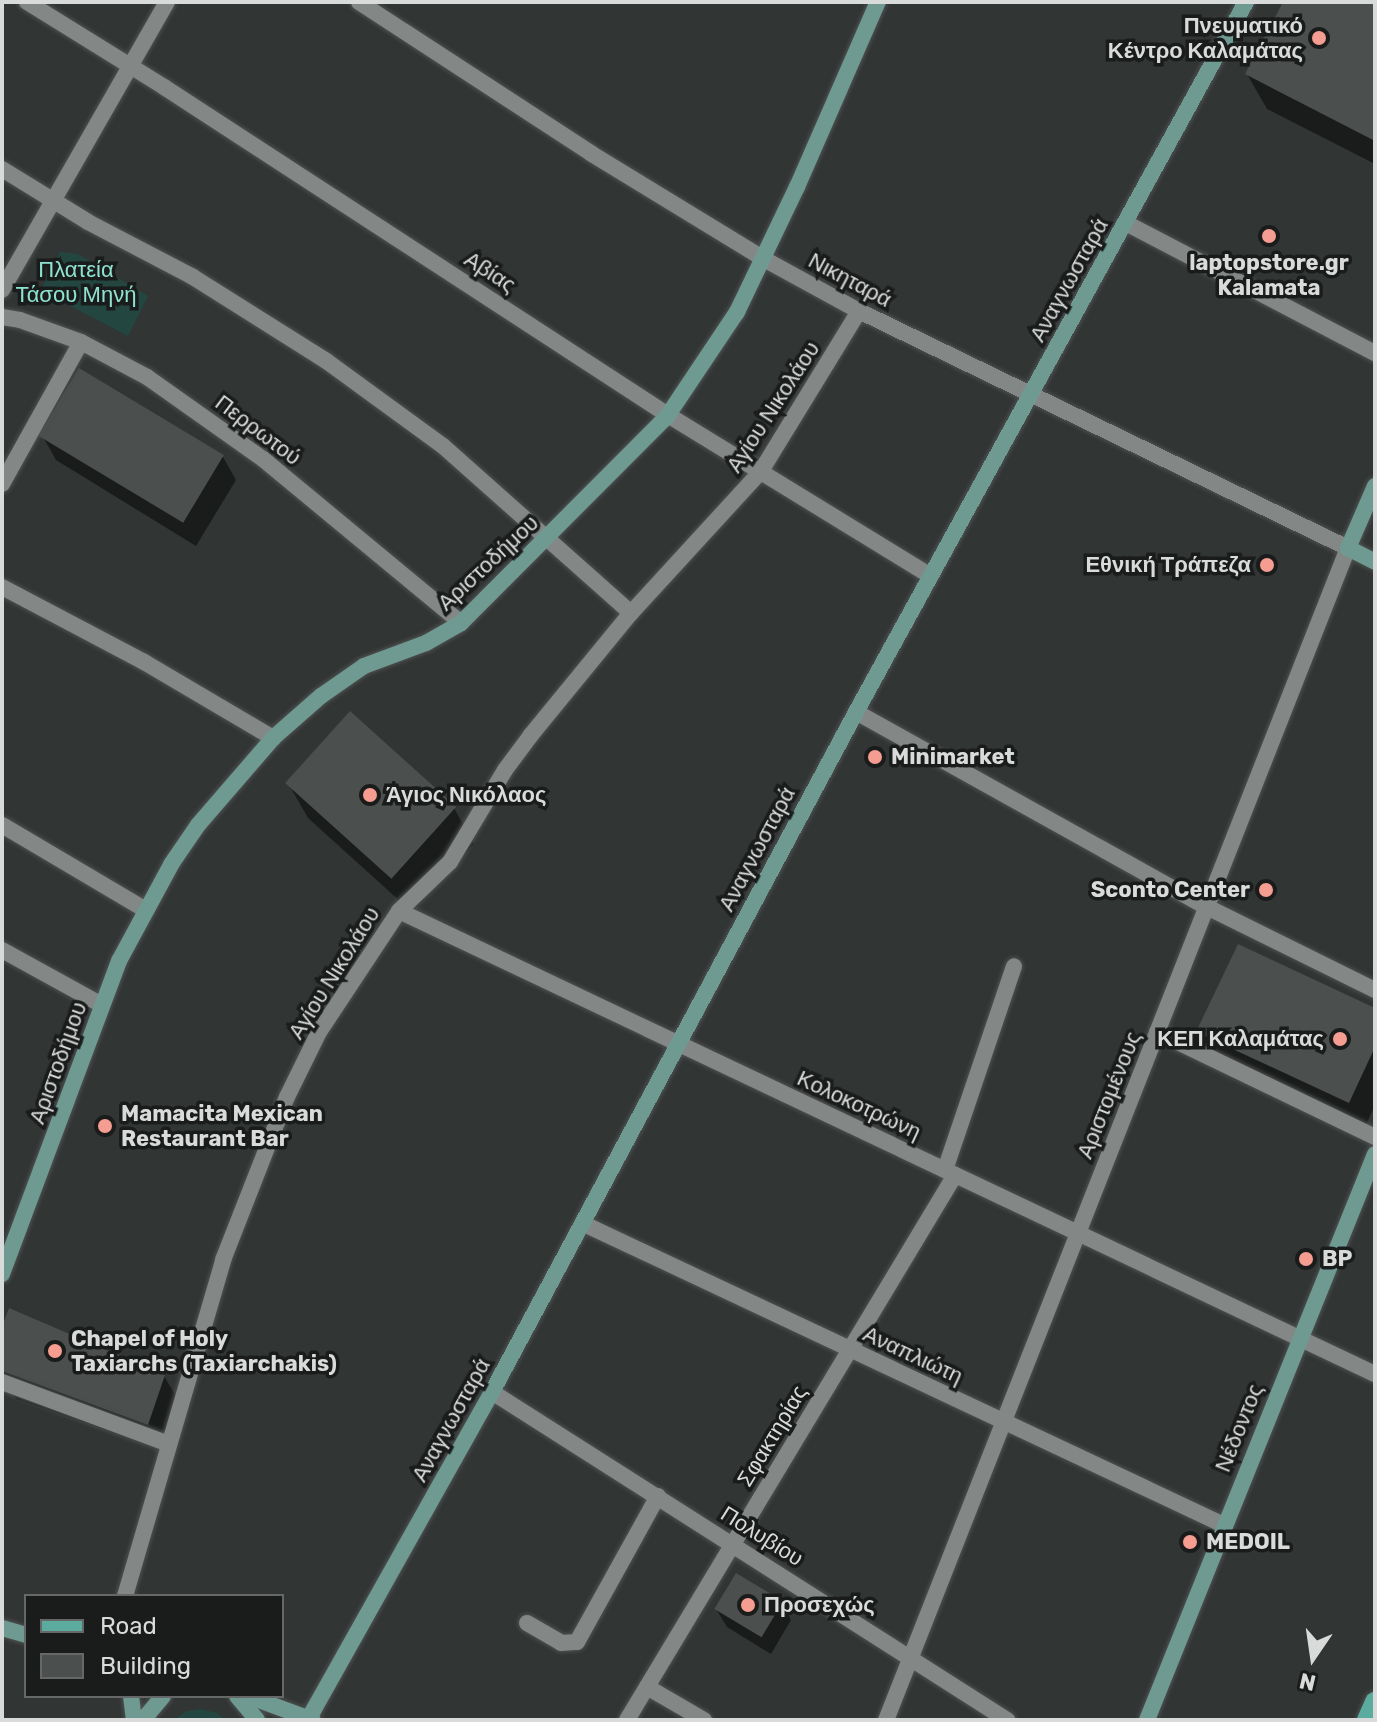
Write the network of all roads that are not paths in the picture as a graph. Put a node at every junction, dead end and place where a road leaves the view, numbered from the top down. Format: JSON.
{"nodes":[{"id":1,"x":27,"y":2,"type":"edge"},
{"id":2,"x":167,"y":2,"type":"edge"},
{"id":3,"x":359,"y":2,"type":"edge"},
{"id":4,"x":878,"y":2,"type":"edge"},
{"id":5,"x":1246,"y":2,"type":"edge"},
{"id":6,"x":129,"y":66,"type":"junction"},
{"id":7,"x":2,"y":169,"type":"edge"},
{"id":8,"x":52,"y":200,"type":"junction"},
{"id":9,"x":1126,"y":223,"type":"junction"},
{"id":10,"x":764,"y":259,"type":"junction"},
{"id":11,"x":2,"y":290,"type":"edge"},
{"id":12,"x":859,"y":311,"type":"junction"},
{"id":13,"x":2,"y":317,"type":"edge"},
{"id":14,"x":81,"y":342,"type":"junction"},
{"id":15,"x":1375,"y":353,"type":"edge"},
{"id":16,"x":1031,"y":393,"type":"junction"},
{"id":17,"x":668,"y":415,"type":"junction"},
{"id":18,"x":761,"y":471,"type":"junction"},
{"id":19,"x":2,"y":484,"type":"edge"},
{"id":20,"x":1375,"y":486,"type":"edge"},
{"id":21,"x":545,"y":540,"type":"junction"},
{"id":22,"x":1348,"y":548,"type":"junction"},
{"id":23,"x":1375,"y":562,"type":"edge"},
{"id":24,"x":931,"y":576,"type":"junction"},
{"id":25,"x":2,"y":587,"type":"edge"},
{"id":26,"x":631,"y":613,"type":"junction"},
{"id":27,"x":461,"y":623,"type":"junction"},
{"id":28,"x":856,"y":712,"type":"junction"},
{"id":29,"x":273,"y":738,"type":"junction"},
{"id":30,"x":2,"y":825,"type":"edge"},
{"id":31,"x":1207,"y":907,"type":"junction"},
{"id":32,"x":146,"y":910,"type":"junction"},
{"id":33,"x":399,"y":911,"type":"junction"},
{"id":34,"x":2,"y":950,"type":"edge"},
{"id":35,"x":1014,"y":966,"type":"dead end"},
{"id":36,"x":1375,"y":990,"type":"edge"},
{"id":37,"x":102,"y":1005,"type":"junction"},
{"id":38,"x":1157,"y":1032,"type":"junction"},
{"id":39,"x":678,"y":1044,"type":"junction"},
{"id":40,"x":1375,"y":1137,"type":"edge"},
{"id":41,"x":1375,"y":1154,"type":"edge"},
{"id":42,"x":950,"y":1173,"type":"junction"},
{"id":43,"x":584,"y":1224,"type":"junction"},
{"id":44,"x":1077,"y":1234,"type":"junction"},
{"id":45,"x":2,"y":1274,"type":"edge"},
{"id":46,"x":1299,"y":1339,"type":"junction"},
{"id":47,"x":849,"y":1349,"type":"junction"},
{"id":48,"x":1375,"y":1374,"type":"edge"},
{"id":49,"x":2,"y":1382,"type":"edge"},
{"id":50,"x":492,"y":1392,"type":"junction"},
{"id":51,"x":1004,"y":1422,"type":"junction"},
{"id":52,"x":169,"y":1444,"type":"junction"},
{"id":53,"x":658,"y":1496,"type":"junction"},
{"id":54,"x":1224,"y":1525,"type":"junction"},
{"id":55,"x":733,"y":1543,"type":"junction"},
{"id":56,"x":126,"y":1594,"type":"edge"},
{"id":57,"x":527,"y":1623,"type":"dead end"},
{"id":58,"x":2,"y":1628,"type":"edge"},
{"id":59,"x":24,"y":1634,"type":"edge"},
{"id":60,"x":911,"y":1657,"type":"junction"},
{"id":61,"x":647,"y":1687,"type":"junction"},
{"id":62,"x":131,"y":1698,"type":"edge"},
{"id":63,"x":161,"y":1698,"type":"edge"},
{"id":64,"x":239,"y":1698,"type":"edge"},
{"id":65,"x":253,"y":1698,"type":"edge"},
{"id":66,"x":1375,"y":1702,"type":"edge"},
{"id":67,"x":311,"y":1719,"type":"edge"},
{"id":68,"x":134,"y":1720,"type":"edge"},
{"id":69,"x":143,"y":1720,"type":"edge"},
{"id":70,"x":257,"y":1720,"type":"edge"},
{"id":71,"x":627,"y":1720,"type":"edge"},
{"id":72,"x":704,"y":1720,"type":"edge"},
{"id":73,"x":886,"y":1720,"type":"edge"},
{"id":74,"x":1007,"y":1720,"type":"edge"},
{"id":75,"x":1147,"y":1720,"type":"edge"},
{"id":76,"x":1367,"y":1720,"type":"edge"}],
"edges":[{"from":1,"to":6,"type":"street","name":"Αβίας"},
{"from":2,"to":6,"type":"street"},
{"from":3,"to":10,"type":"street","name":"Νικηταρά"},
{"from":4,"to":10,"type":"street","name":"Αριστοδήμου"},
{"from":5,"to":9,"type":"street","name":"Αναγνωσταρά"},
{"from":6,"to":8,"type":"street"},
{"from":6,"to":17,"type":"street","name":"Αβίας"},
{"from":7,"to":8,"type":"street"},
{"from":8,"to":11,"type":"street"},
{"from":8,"to":21,"type":"street"},
{"from":9,"to":15,"type":"street"},
{"from":9,"to":16,"type":"street","name":"Αναγνωσταρά"},
{"from":10,"to":12,"type":"street","name":"Νικηταρά"},
{"from":10,"to":17,"type":"street","name":"Αριστοδήμου"},
{"from":12,"to":16,"type":"street","name":"Νικηταρά"},
{"from":12,"to":18,"type":"street","name":"Αγίου Νικολάου"},
{"from":13,"to":14,"type":"street","name":"Περρωτού"},
{"from":14,"to":19,"type":"street"},
{"from":14,"to":27,"type":"street","name":"Περρωτού"},
{"from":16,"to":22,"type":"street","name":"Νικηταρά"},
{"from":16,"to":24,"type":"street","name":"Αναγνωσταρά"},
{"from":17,"to":18,"type":"street","name":"Αβίας"},
{"from":17,"to":21,"type":"street","name":"Αριστοδήμου"},
{"from":18,"to":24,"type":"street","name":"Αβίας"},
{"from":18,"to":26,"type":"street","name":"Αγίου Νικολάου"},
{"from":20,"to":22,"type":"street","name":"Αριστομένους"},
{"from":21,"to":26,"type":"street"},
{"from":21,"to":27,"type":"street","name":"Αριστοδήμου"},
{"from":22,"to":23,"type":"street"},
{"from":22,"to":31,"type":"street","name":"Αριστομένους"},
{"from":24,"to":28,"type":"street","name":"Αναγνωσταρά"},
{"from":25,"to":29,"type":"street"},
{"from":26,"to":33,"type":"street","name":"Αγίου Νικολάου"},
{"from":27,"to":29,"type":"street","name":"Αριστοδήμου"},
{"from":28,"to":31,"type":"street"},
{"from":28,"to":39,"type":"street","name":"Αναγνωσταρά"},
{"from":29,"to":32,"type":"street","name":"Αριστοδήμου"},
{"from":30,"to":32,"type":"street"},
{"from":31,"to":36,"type":"street"},
{"from":31,"to":38,"type":"street","name":"Αριστομένους"},
{"from":32,"to":37,"type":"street","name":"Αριστοδήμου"},
{"from":33,"to":39,"type":"street","name":"Κολοκοτρώνη"},
{"from":33,"to":52,"type":"street","name":"Αγίου Νικολάου"},
{"from":34,"to":37,"type":"street"},
{"from":35,"to":42,"type":"street","name":"Σφακτηρίας"},
{"from":37,"to":45,"type":"street","name":"Αριστοδήμου"},
{"from":38,"to":40,"type":"street"},
{"from":38,"to":44,"type":"street","name":"Αριστομένους"},
{"from":39,"to":42,"type":"street","name":"Κολοκοτρώνη"},
{"from":39,"to":43,"type":"street","name":"Αναγνωσταρά"},
{"from":41,"to":46,"type":"street","name":"Νέδοντος"},
{"from":42,"to":44,"type":"street","name":"Κολοκοτρώνη"},
{"from":42,"to":47,"type":"street","name":"Σφακτηρίας"},
{"from":43,"to":47,"type":"street","name":"Αναπλιώτη"},
{"from":43,"to":50,"type":"street","name":"Αναγνωσταρά"},
{"from":44,"to":46,"type":"street","name":"Κολοκοτρώνη"},
{"from":44,"to":51,"type":"street","name":"Αριστομένους"},
{"from":46,"to":48,"type":"street","name":"Κολοκοτρώνη"},
{"from":46,"to":54,"type":"street","name":"Νέδοντος"},
{"from":47,"to":51,"type":"street","name":"Αναπλιώτη"},
{"from":47,"to":55,"type":"street","name":"Σφακτηρίας"},
{"from":49,"to":52,"type":"street"},
{"from":50,"to":53,"type":"street","name":"Πολυβίου"},
{"from":50,"to":67,"type":"street","name":"Αναγνωσταρά"},
{"from":51,"to":54,"type":"street","name":"Αναπλιώτη"},
{"from":51,"to":60,"type":"street","name":"Αριστομένους"},
{"from":52,"to":56,"type":"street","name":"Αγίου Νικολάου"},
{"from":53,"to":55,"type":"street","name":"Πολυβίου"},
{"from":53,"to":57,"type":"street"},
{"from":54,"to":75,"type":"street","name":"Νέδοντος"},
{"from":55,"to":60,"type":"street","name":"Πολυβίου"},
{"from":55,"to":61,"type":"street","name":"Σφακτηρίας"},
{"from":58,"to":59,"type":"street"},
{"from":60,"to":73,"type":"street","name":"Αριστομένους"},
{"from":60,"to":74,"type":"street","name":"Πολυβίου"},
{"from":61,"to":71,"type":"street","name":"Σφακτηρίας"},
{"from":61,"to":72,"type":"street"},
{"from":62,"to":68,"type":"street"},
{"from":63,"to":69,"type":"street"},
{"from":64,"to":70,"type":"street"},
{"from":65,"to":67,"type":"street"},
{"from":66,"to":76,"type":"main road"}]}
